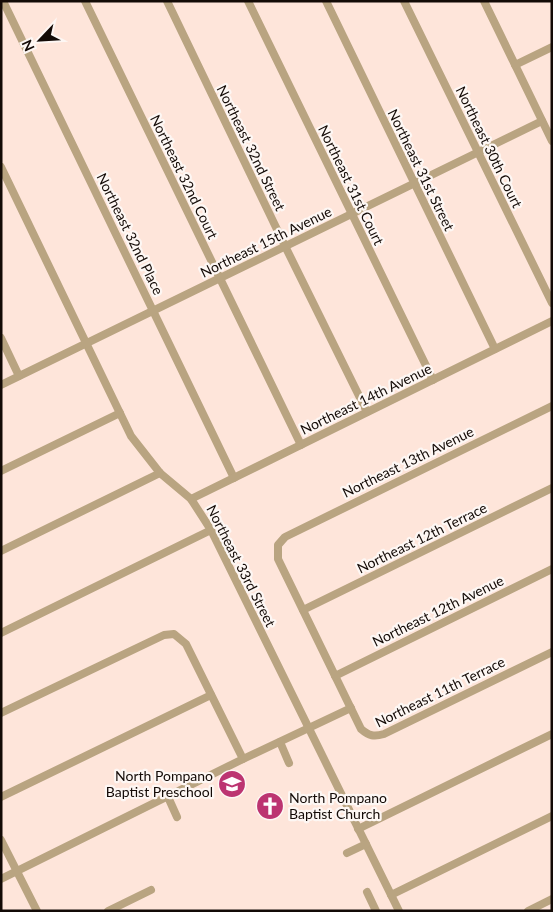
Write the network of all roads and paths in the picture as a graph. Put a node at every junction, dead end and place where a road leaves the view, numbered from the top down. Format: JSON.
{"nodes":[{"id":1,"x":4,"y":1,"type":"edge"},
{"id":2,"x":85,"y":1,"type":"edge"},
{"id":3,"x":167,"y":1,"type":"edge"},
{"id":4,"x":248,"y":1,"type":"edge"},
{"id":5,"x":326,"y":1,"type":"edge"},
{"id":6,"x":404,"y":1,"type":"edge"},
{"id":7,"x":484,"y":1,"type":"edge"},
{"id":8,"x":552,"y":47,"type":"edge"},
{"id":9,"x":515,"y":65,"type":"junction"},
{"id":10,"x":542,"y":121,"type":"junction"},
{"id":11,"x":552,"y":141,"type":"edge"},
{"id":12,"x":477,"y":152,"type":"junction"},
{"id":13,"x":1,"y":167,"type":"edge"},
{"id":14,"x":414,"y":183,"type":"junction"},
{"id":15,"x":351,"y":214,"type":"junction"},
{"id":16,"x":285,"y":246,"type":"junction"},
{"id":17,"x":219,"y":278,"type":"junction"},
{"id":18,"x":552,"y":303,"type":"edge"},
{"id":19,"x":153,"y":312,"type":"junction"},
{"id":20,"x":552,"y":321,"type":"edge"},
{"id":21,"x":1,"y":338,"type":"edge"},
{"id":22,"x":86,"y":344,"type":"junction"},
{"id":23,"x":495,"y":349,"type":"junction"},
{"id":24,"x":19,"y":376,"type":"junction"},
{"id":25,"x":433,"y":380,"type":"junction"},
{"id":26,"x":1,"y":385,"type":"edge"},
{"id":27,"x":552,"y":406,"type":"edge"},
{"id":28,"x":368,"y":412,"type":"junction"},
{"id":29,"x":120,"y":413,"type":"junction"},
{"id":30,"x":301,"y":445,"type":"junction"},
{"id":31,"x":1,"y":471,"type":"edge"},
{"id":32,"x":160,"y":473,"type":"junction"},
{"id":33,"x":234,"y":478,"type":"junction"},
{"id":34,"x":552,"y":488,"type":"edge"},
{"id":35,"x":191,"y":499,"type":"junction"},
{"id":36,"x":211,"y":530,"type":"junction"},
{"id":37,"x":1,"y":551,"type":"edge"},
{"id":38,"x":552,"y":569,"type":"edge"},
{"id":39,"x":303,"y":610,"type":"junction"},
{"id":40,"x":1,"y":633,"type":"edge"},
{"id":41,"x":552,"y":652,"type":"edge"},
{"id":42,"x":335,"y":676,"type":"junction"},
{"id":43,"x":212,"y":695,"type":"junction"},
{"id":44,"x":351,"y":708,"type":"junction"},
{"id":45,"x":1,"y":714,"type":"edge"},
{"id":46,"x":308,"y":729,"type":"junction"},
{"id":47,"x":552,"y":734,"type":"edge"},
{"id":48,"x":280,"y":742,"type":"junction"},
{"id":49,"x":243,"y":759,"type":"junction"},
{"id":50,"x":289,"y":763,"type":"dead end"},
{"id":51,"x":1,"y":797,"type":"edge"},
{"id":52,"x":168,"y":797,"type":"junction"},
{"id":53,"x":552,"y":816,"type":"edge"},
{"id":54,"x":177,"y":817,"type":"dead end"},
{"id":55,"x":358,"y":829,"type":"junction"},
{"id":56,"x":1,"y":840,"type":"edge"},
{"id":57,"x":366,"y":844,"type":"junction"},
{"id":58,"x":347,"y":853,"type":"dead end"},
{"id":59,"x":17,"y":872,"type":"junction"},
{"id":60,"x":1,"y":879,"type":"edge"},
{"id":61,"x":150,"y":890,"type":"dead end"},
{"id":62,"x":367,"y":892,"type":"dead end"},
{"id":63,"x":391,"y":894,"type":"junction"},
{"id":64,"x":552,"y":899,"type":"edge"},
{"id":65,"x":37,"y":911,"type":"edge"},
{"id":66,"x":108,"y":911,"type":"edge"},
{"id":67,"x":376,"y":911,"type":"edge"},
{"id":68,"x":399,"y":911,"type":"edge"},
{"id":69,"x":528,"y":911,"type":"edge"}],
"edges":[{"from":1,"to":19,"type":"street","name":"Northeast 32nd Place"},
{"from":2,"to":17,"type":"street","name":"Northeast 32nd Court"},
{"from":3,"to":16,"type":"street","name":"Northeast 32nd Street"},
{"from":4,"to":15,"type":"street","name":"Northeast 31st Court"},
{"from":5,"to":14,"type":"street","name":"Northeast 31st Street"},
{"from":6,"to":12,"type":"street","name":"Northeast 30th Court"},
{"from":7,"to":9,"type":"street"},
{"from":8,"to":9,"type":"street"},
{"from":9,"to":10,"type":"street"},
{"from":10,"to":11,"type":"street"},
{"from":10,"to":12,"type":"street","name":"Northeast 15th Avenue"},
{"from":12,"to":14,"type":"street","name":"Northeast 15th Avenue"},
{"from":12,"to":18,"type":"street","name":"Northeast 30th Court"},
{"from":13,"to":22,"type":"street","name":"Northeast 33rd Street"},
{"from":14,"to":15,"type":"street","name":"Northeast 15th Avenue"},
{"from":14,"to":23,"type":"street","name":"Northeast 31st Street"},
{"from":15,"to":16,"type":"street","name":"Northeast 15th Avenue"},
{"from":15,"to":25,"type":"street","name":"Northeast 31st Court"},
{"from":16,"to":17,"type":"street","name":"Northeast 15th Avenue"},
{"from":16,"to":28,"type":"street","name":"Northeast 32nd Street"},
{"from":17,"to":19,"type":"street","name":"Northeast 15th Avenue"},
{"from":17,"to":30,"type":"street","name":"Northeast 32nd Court"},
{"from":19,"to":22,"type":"street","name":"Northeast 15th Avenue"},
{"from":19,"to":33,"type":"street","name":"Northeast 32nd Place"},
{"from":20,"to":23,"type":"street","name":"Northeast 14th Avenue"},
{"from":21,"to":24,"type":"street"},
{"from":22,"to":24,"type":"street","name":"Northeast 15th Avenue"},
{"from":22,"to":29,"type":"street","name":"Northeast 33rd Street"},
{"from":23,"to":25,"type":"street","name":"Northeast 14th Avenue"},
{"from":24,"to":26,"type":"street","name":"Northeast 15th Avenue"},
{"from":25,"to":28,"type":"street","name":"Northeast 14th Avenue"},
{"from":27,"to":39,"type":"street","name":"Northeast 13th Avenue"},
{"from":28,"to":30,"type":"street","name":"Northeast 14th Avenue"},
{"from":29,"to":31,"type":"street"},
{"from":29,"to":32,"type":"street","name":"Northeast 33rd Street"},
{"from":30,"to":33,"type":"street","name":"Northeast 14th Avenue"},
{"from":32,"to":35,"type":"street","name":"Northeast 33rd Street"},
{"from":32,"to":37,"type":"street"},
{"from":33,"to":35,"type":"street","name":"Northeast 14th Avenue"},
{"from":34,"to":39,"type":"street","name":"Northeast 12th Terrace"},
{"from":35,"to":36,"type":"street","name":"Northeast 33rd Street"},
{"from":36,"to":40,"type":"street"},
{"from":36,"to":46,"type":"street","name":"Northeast 33rd Street"},
{"from":38,"to":42,"type":"street","name":"Northeast 12th Avenue"},
{"from":39,"to":42,"type":"street"},
{"from":41,"to":44,"type":"street","name":"Northeast 11th Terrace"},
{"from":42,"to":44,"type":"street"},
{"from":43,"to":45,"type":"street"},
{"from":43,"to":49,"type":"street"},
{"from":43,"to":51,"type":"street"},
{"from":44,"to":46,"type":"street"},
{"from":46,"to":48,"type":"street"},
{"from":46,"to":55,"type":"street","name":"Northeast 33rd Street"},
{"from":47,"to":55,"type":"street"},
{"from":48,"to":49,"type":"street"},
{"from":48,"to":50,"type":"street"},
{"from":49,"to":52,"type":"street"},
{"from":52,"to":54,"type":"street"},
{"from":52,"to":59,"type":"street"},
{"from":53,"to":63,"type":"street"},
{"from":55,"to":57,"type":"street","name":"Northeast 33rd Street"},
{"from":56,"to":59,"type":"street"},
{"from":57,"to":58,"type":"street"},
{"from":57,"to":63,"type":"street","name":"Northeast 33rd Street"},
{"from":59,"to":60,"type":"street"},
{"from":59,"to":65,"type":"street"},
{"from":61,"to":66,"type":"street"},
{"from":62,"to":67,"type":"street"},
{"from":63,"to":68,"type":"street","name":"Northeast 33rd Street"},
{"from":64,"to":69,"type":"street"}]}
